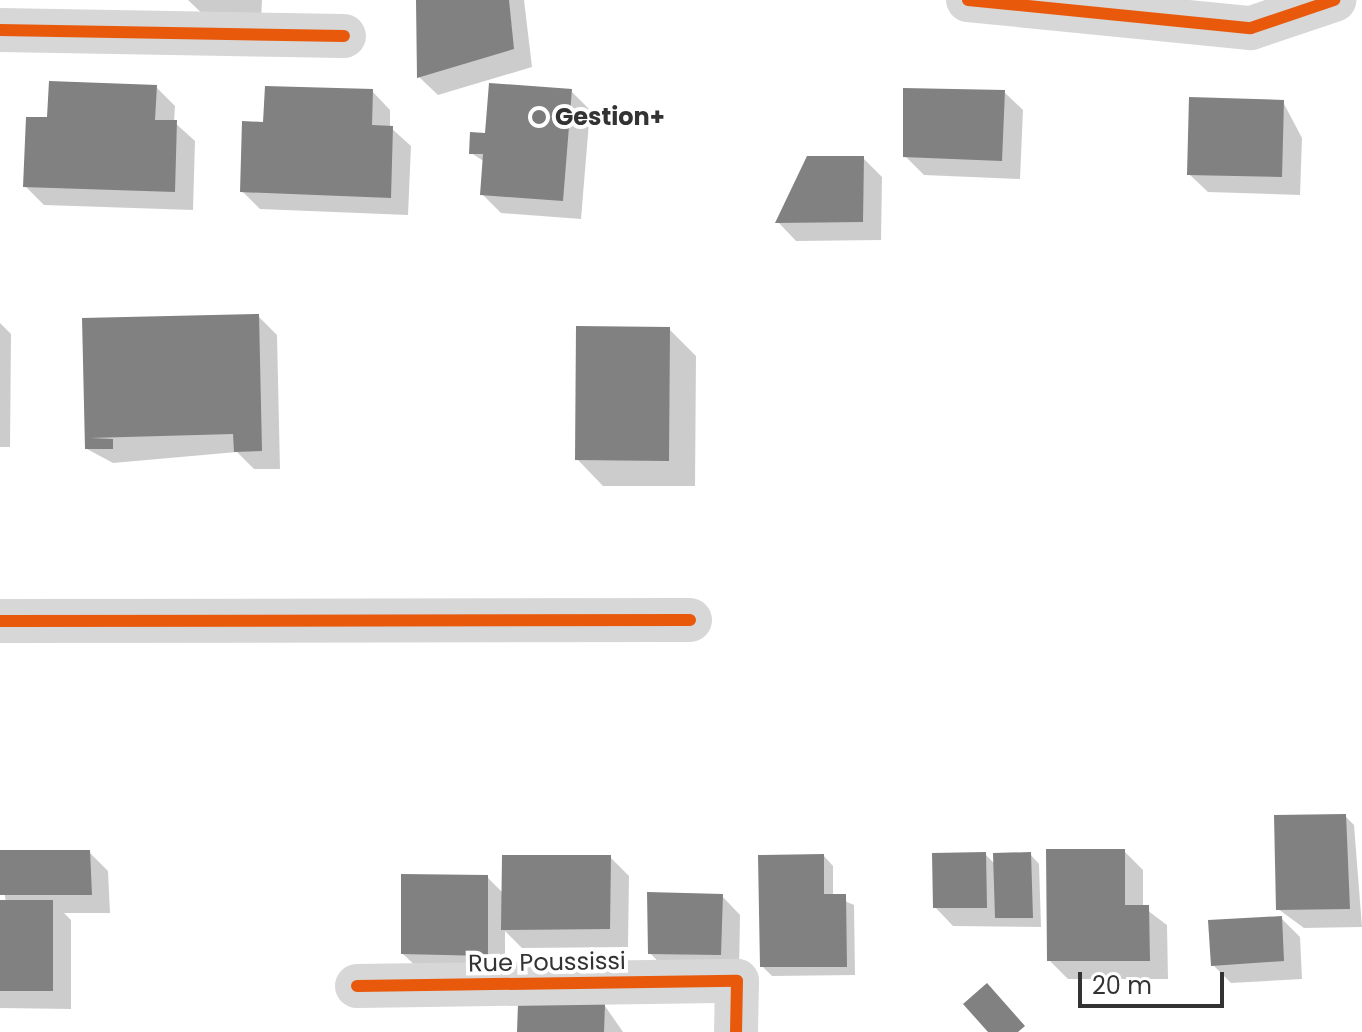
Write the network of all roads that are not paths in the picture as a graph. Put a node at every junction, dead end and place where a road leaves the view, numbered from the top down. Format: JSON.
{"nodes":[{"id":1,"x":968,"y":0,"type":"edge"},
{"id":2,"x":1334,"y":0,"type":"edge"},
{"id":3,"x":0,"y":30,"type":"edge"},
{"id":4,"x":344,"y":36,"type":"dead end"},
{"id":5,"x":690,"y":620,"type":"dead end"},
{"id":6,"x":0,"y":621,"type":"edge"},
{"id":7,"x":357,"y":986,"type":"dead end"},
{"id":8,"x":736,"y":1032,"type":"edge"}],
"edges":[{"from":1,"to":2,"type":"street"},
{"from":3,"to":4,"type":"street"},
{"from":5,"to":6,"type":"street"},
{"from":7,"to":8,"type":"street","name":"Rue Poussissi"}]}
